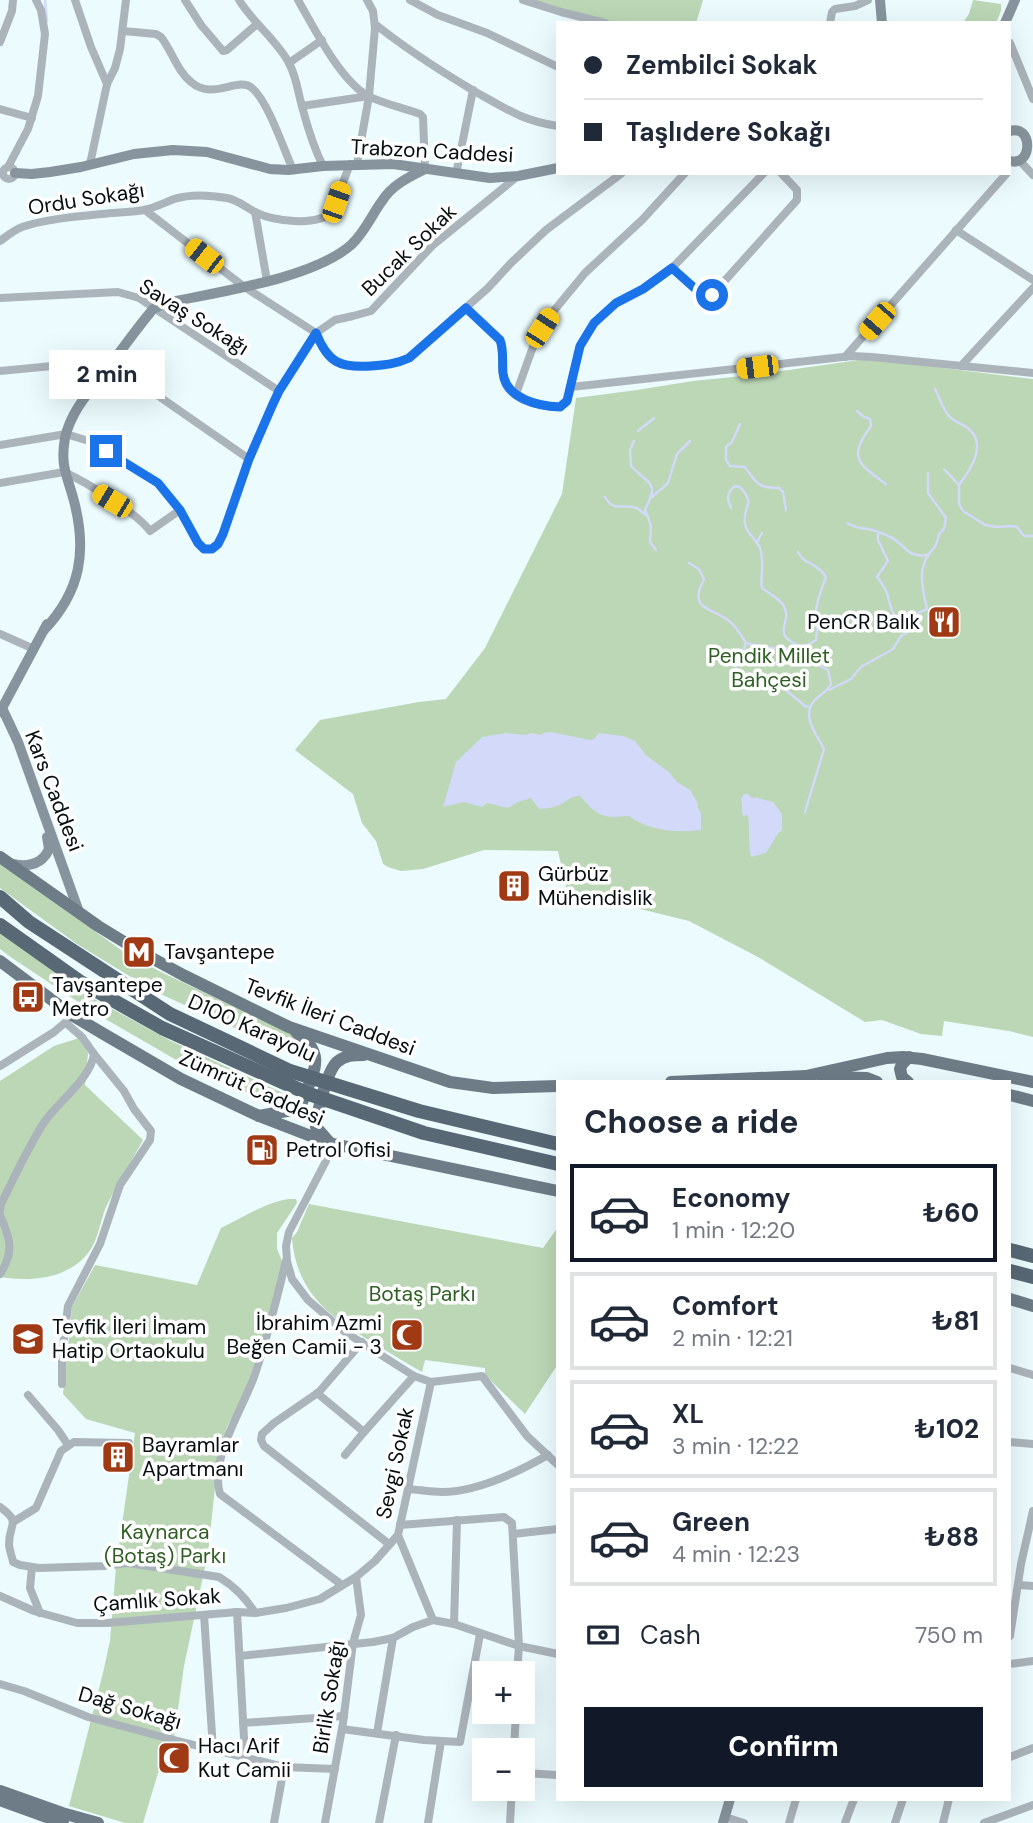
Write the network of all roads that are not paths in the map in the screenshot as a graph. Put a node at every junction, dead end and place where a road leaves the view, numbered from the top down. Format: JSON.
{"nodes":[{"id":1,"x":13,"y":0,"type":"edge"},
{"id":2,"x":36,"y":0,"type":"edge"},
{"id":3,"x":75,"y":0,"type":"edge"},
{"id":4,"x":185,"y":0,"type":"edge"},
{"id":5,"x":239,"y":0,"type":"edge"},
{"id":6,"x":298,"y":0,"type":"edge"},
{"id":7,"x":367,"y":0,"type":"edge"},
{"id":8,"x":410,"y":0,"type":"edge"},
{"id":9,"x":523,"y":0,"type":"edge"},
{"id":10,"x":868,"y":0,"type":"edge"},
{"id":11,"x":880,"y":0,"type":"edge"},
{"id":12,"x":1015,"y":0,"type":"edge"},
{"id":13,"x":124,"y":2,"type":"edge"},
{"id":14,"x":836,"y":4,"type":"edge"},
{"id":15,"x":597,"y":21,"type":"edge"},
{"id":16,"x":830,"y":21,"type":"edge"},
{"id":17,"x":882,"y":21,"type":"edge"},
{"id":18,"x":1006,"y":21,"type":"edge"},
{"id":19,"x":257,"y":24,"type":"junction"},
{"id":20,"x":375,"y":24,"type":"junction"},
{"id":21,"x":123,"y":31,"type":"junction"},
{"id":22,"x":322,"y":40,"type":"junction"},
{"id":23,"x":0,"y":42,"type":"edge"},
{"id":24,"x":1011,"y":45,"type":"edge"},
{"id":25,"x":289,"y":63,"type":"junction"},
{"id":26,"x":556,"y":66,"type":"edge"},
{"id":27,"x":107,"y":84,"type":"junction"},
{"id":28,"x":472,"y":90,"type":"junction"},
{"id":29,"x":369,"y":96,"type":"junction"},
{"id":30,"x":1033,"y":99,"type":"edge"},
{"id":31,"x":302,"y":106,"type":"junction"},
{"id":32,"x":0,"y":108,"type":"edge"},
{"id":33,"x":32,"y":118,"type":"junction"},
{"id":34,"x":1033,"y":124,"type":"edge"},
{"id":35,"x":556,"y":126,"type":"edge"},
{"id":36,"x":1014,"y":130,"type":"edge"},
{"id":37,"x":1033,"y":148,"type":"edge"},
{"id":38,"x":90,"y":164,"type":"junction"},
{"id":39,"x":353,"y":164,"type":"junction"},
{"id":40,"x":323,"y":166,"type":"junction"},
{"id":41,"x":1013,"y":166,"type":"edge"},
{"id":42,"x":556,"y":168,"type":"edge"},
{"id":43,"x":425,"y":169,"type":"junction"},
{"id":44,"x":293,"y":170,"type":"junction"},
{"id":45,"x":7,"y":174,"type":"edge"},
{"id":46,"x":456,"y":174,"type":"junction"},
{"id":47,"x":619,"y":175,"type":"edge"},
{"id":48,"x":683,"y":175,"type":"edge"},
{"id":49,"x":762,"y":175,"type":"edge"},
{"id":50,"x":782,"y":175,"type":"edge"},
{"id":51,"x":1001,"y":175,"type":"edge"},
{"id":52,"x":1005,"y":175,"type":"edge"},
{"id":53,"x":518,"y":176,"type":"junction"},
{"id":54,"x":1033,"y":176,"type":"edge"},
{"id":55,"x":996,"y":185,"type":"junction"},
{"id":56,"x":145,"y":210,"type":"junction"},
{"id":57,"x":255,"y":212,"type":"junction"},
{"id":58,"x":956,"y":230,"type":"junction"},
{"id":59,"x":0,"y":241,"type":"edge"},
{"id":60,"x":672,"y":268,"type":"junction"},
{"id":61,"x":1033,"y":280,"type":"edge"},
{"id":62,"x":267,"y":281,"type":"junction"},
{"id":63,"x":243,"y":286,"type":"junction"},
{"id":64,"x":1033,"y":288,"type":"edge"},
{"id":65,"x":0,"y":298,"type":"edge"},
{"id":66,"x":466,"y":308,"type":"junction"},
{"id":67,"x":153,"y":309,"type":"junction"},
{"id":68,"x":316,"y":333,"type":"junction"},
{"id":69,"x":845,"y":357,"type":"junction"},
{"id":70,"x":111,"y":363,"type":"junction"},
{"id":71,"x":961,"y":366,"type":"junction"},
{"id":72,"x":0,"y":371,"type":"edge"},
{"id":73,"x":1033,"y":373,"type":"edge"},
{"id":74,"x":571,"y":387,"type":"junction"},
{"id":75,"x":279,"y":391,"type":"junction"},
{"id":76,"x":516,"y":394,"type":"junction"},
{"id":77,"x":66,"y":434,"type":"junction"},
{"id":78,"x":0,"y":445,"type":"edge"},
{"id":79,"x":249,"y":459,"type":"junction"},
{"id":80,"x":65,"y":477,"type":"junction"},
{"id":81,"x":0,"y":483,"type":"edge"},
{"id":82,"x":180,"y":510,"type":"junction"},
{"id":83,"x":0,"y":634,"type":"edge"},
{"id":84,"x":34,"y":649,"type":"junction"},
{"id":85,"x":1,"y":709,"type":"edge"},
{"id":86,"x":10,"y":728,"type":"junction"},
{"id":87,"x":4,"y":860,"type":"edge"},
{"id":88,"x":0,"y":897,"type":"edge"},
{"id":89,"x":79,"y":912,"type":"junction"},
{"id":90,"x":0,"y":925,"type":"edge"},
{"id":91,"x":0,"y":961,"type":"edge"},
{"id":92,"x":69,"y":1019,"type":"junction"},
{"id":93,"x":289,"y":1027,"type":"junction"},
{"id":94,"x":94,"y":1054,"type":"junction"},
{"id":95,"x":372,"y":1055,"type":"junction"},
{"id":96,"x":909,"y":1057,"type":"junction"},
{"id":97,"x":0,"y":1066,"type":"edge"},
{"id":98,"x":806,"y":1076,"type":"junction"},
{"id":99,"x":716,"y":1080,"type":"edge"},
{"id":100,"x":870,"y":1080,"type":"edge"},
{"id":101,"x":906,"y":1080,"type":"edge"},
{"id":102,"x":1033,"y":1082,"type":"edge"},
{"id":103,"x":556,"y":1086,"type":"edge"},
{"id":104,"x":1011,"y":1095,"type":"edge"},
{"id":105,"x":1033,"y":1101,"type":"edge"},
{"id":106,"x":259,"y":1116,"type":"junction"},
{"id":107,"x":329,"y":1143,"type":"junction"},
{"id":108,"x":556,"y":1144,"type":"edge"},
{"id":109,"x":556,"y":1164,"type":"edge"},
{"id":110,"x":556,"y":1191,"type":"edge"},
{"id":111,"x":0,"y":1213,"type":"edge"},
{"id":112,"x":1011,"y":1250,"type":"edge"},
{"id":113,"x":1033,"y":1256,"type":"edge"},
{"id":114,"x":286,"y":1261,"type":"junction"},
{"id":115,"x":1011,"y":1271,"type":"edge"},
{"id":116,"x":0,"y":1274,"type":"edge"},
{"id":117,"x":1033,"y":1277,"type":"edge"},
{"id":118,"x":1011,"y":1299,"type":"edge"},
{"id":119,"x":1033,"y":1306,"type":"edge"},
{"id":120,"x":362,"y":1342,"type":"junction"},
{"id":121,"x":1011,"y":1368,"type":"edge"},
{"id":122,"x":1033,"y":1375,"type":"edge"},
{"id":123,"x":414,"y":1376,"type":"junction"},
{"id":124,"x":431,"y":1382,"type":"junction"},
{"id":125,"x":62,"y":1384,"type":"dead end"},
{"id":126,"x":317,"y":1393,"type":"junction"},
{"id":127,"x":28,"y":1395,"type":"dead end"},
{"id":128,"x":364,"y":1432,"type":"junction"},
{"id":129,"x":1011,"y":1442,"type":"edge"},
{"id":130,"x":129,"y":1443,"type":"dead end"},
{"id":131,"x":1033,"y":1444,"type":"edge"},
{"id":132,"x":68,"y":1445,"type":"junction"},
{"id":133,"x":345,"y":1455,"type":"dead end"},
{"id":134,"x":548,"y":1455,"type":"junction"},
{"id":135,"x":556,"y":1463,"type":"edge"},
{"id":136,"x":408,"y":1489,"type":"junction"},
{"id":137,"x":0,"y":1507,"type":"edge"},
{"id":138,"x":1033,"y":1511,"type":"edge"},
{"id":139,"x":457,"y":1520,"type":"junction"},
{"id":140,"x":13,"y":1522,"type":"junction"},
{"id":141,"x":400,"y":1525,"type":"junction"},
{"id":142,"x":556,"y":1529,"type":"edge"},
{"id":143,"x":513,"y":1534,"type":"junction"},
{"id":144,"x":398,"y":1535,"type":"junction"},
{"id":145,"x":389,"y":1544,"type":"junction"},
{"id":146,"x":32,"y":1567,"type":"junction"},
{"id":147,"x":356,"y":1577,"type":"junction"},
{"id":148,"x":342,"y":1585,"type":"junction"},
{"id":149,"x":1019,"y":1585,"type":"junction"},
{"id":150,"x":1033,"y":1586,"type":"edge"},
{"id":151,"x":0,"y":1596,"type":"edge"},
{"id":152,"x":237,"y":1612,"type":"junction"},
{"id":153,"x":40,"y":1613,"type":"junction"},
{"id":154,"x":255,"y":1613,"type":"junction"},
{"id":155,"x":204,"y":1615,"type":"junction"},
{"id":156,"x":433,"y":1620,"type":"junction"},
{"id":157,"x":454,"y":1624,"type":"junction"},
{"id":158,"x":1011,"y":1630,"type":"edge"},
{"id":159,"x":480,"y":1634,"type":"junction"},
{"id":160,"x":393,"y":1638,"type":"junction"},
{"id":161,"x":354,"y":1643,"type":"junction"},
{"id":162,"x":519,"y":1646,"type":"junction"},
{"id":163,"x":556,"y":1654,"type":"edge"},
{"id":164,"x":240,"y":1656,"type":"junction"},
{"id":165,"x":518,"y":1661,"type":"edge"},
{"id":166,"x":1032,"y":1663,"type":"edge"},
{"id":167,"x":1011,"y":1664,"type":"edge"},
{"id":168,"x":0,"y":1684,"type":"edge"},
{"id":169,"x":344,"y":1716,"type":"junction"},
{"id":170,"x":243,"y":1723,"type":"junction"},
{"id":171,"x":342,"y":1730,"type":"junction"},
{"id":172,"x":377,"y":1733,"type":"junction"},
{"id":173,"x":396,"y":1735,"type":"junction"},
{"id":174,"x":441,"y":1741,"type":"junction"},
{"id":175,"x":1033,"y":1748,"type":"edge"},
{"id":176,"x":213,"y":1749,"type":"junction"},
{"id":177,"x":245,"y":1756,"type":"junction"},
{"id":178,"x":1011,"y":1757,"type":"edge"},
{"id":179,"x":284,"y":1767,"type":"junction"},
{"id":180,"x":335,"y":1769,"type":"junction"},
{"id":181,"x":535,"y":1774,"type":"edge"},
{"id":182,"x":556,"y":1775,"type":"edge"},
{"id":183,"x":0,"y":1791,"type":"edge"},
{"id":184,"x":0,"y":1801,"type":"edge"},
{"id":185,"x":511,"y":1801,"type":"edge"},
{"id":186,"x":729,"y":1801,"type":"edge"},
{"id":187,"x":795,"y":1801,"type":"edge"},
{"id":188,"x":853,"y":1801,"type":"edge"},
{"id":189,"x":902,"y":1801,"type":"edge"},
{"id":190,"x":948,"y":1801,"type":"edge"},
{"id":191,"x":1033,"y":1805,"type":"edge"},
{"id":192,"x":724,"y":1820,"type":"edge"},
{"id":193,"x":60,"y":1823,"type":"edge"},
{"id":194,"x":98,"y":1823,"type":"edge"},
{"id":195,"x":274,"y":1823,"type":"edge"},
{"id":196,"x":325,"y":1823,"type":"edge"},
{"id":197,"x":379,"y":1823,"type":"edge"},
{"id":198,"x":428,"y":1823,"type":"edge"},
{"id":199,"x":510,"y":1823,"type":"edge"},
{"id":200,"x":744,"y":1823,"type":"edge"},
{"id":201,"x":789,"y":1823,"type":"edge"},
{"id":202,"x":845,"y":1823,"type":"edge"},
{"id":203,"x":895,"y":1823,"type":"edge"},
{"id":204,"x":943,"y":1823,"type":"edge"},
{"id":205,"x":984,"y":1823,"type":"edge"}],
"edges":[{"from":1,"to":23,"type":"street"},
{"from":2,"to":33,"type":"street"},
{"from":3,"to":27,"type":"street"},
{"from":4,"to":19,"type":"street"},
{"from":5,"to":19,"type":"street"},
{"from":6,"to":22,"type":"street"},
{"from":7,"to":20,"type":"street"},
{"from":8,"to":26,"type":"street"},
{"from":9,"to":15,"type":"street"},
{"from":10,"to":14,"type":"street"},
{"from":11,"to":17,"type":"street"},
{"from":12,"to":18,"type":"street"},
{"from":13,"to":21,"type":"street"},
{"from":14,"to":16,"type":"street"},
{"from":19,"to":25,"type":"street"},
{"from":20,"to":28,"type":"street"},
{"from":20,"to":29,"type":"street"},
{"from":21,"to":27,"type":"street"},
{"from":21,"to":44,"type":"street"},
{"from":22,"to":25,"type":"street"},
{"from":22,"to":29,"type":"street"},
{"from":24,"to":30,"type":"street"},
{"from":25,"to":31,"type":"street"},
{"from":27,"to":38,"type":"street"},
{"from":28,"to":35,"type":"street"},
{"from":28,"to":46,"type":"street"},
{"from":29,"to":31,"type":"street"},
{"from":29,"to":39,"type":"street"},
{"from":29,"to":43,"type":"street"},
{"from":31,"to":40,"type":"street"},
{"from":32,"to":33,"type":"street"},
{"from":33,"to":45,"type":"street"},
{"from":34,"to":36,"type":"street"},
{"from":36,"to":37,"type":"street"},
{"from":37,"to":41,"type":"street"},
{"from":38,"to":44,"type":"street","name":"Trabzon Caddesi"},
{"from":38,"to":45,"type":"street","name":"Trabzon Caddesi"},
{"from":39,"to":40,"type":"street","name":"Trabzon Caddesi"},
{"from":39,"to":43,"type":"street","name":"Trabzon Caddesi"},
{"from":39,"to":57,"type":"street","name":"Ordu Sokağı"},
{"from":40,"to":44,"type":"street","name":"Trabzon Caddesi"},
{"from":41,"to":54,"type":"street"},
{"from":42,"to":53,"type":"street","name":"Trabzon Caddesi"},
{"from":43,"to":46,"type":"street","name":"Trabzon Caddesi"},
{"from":43,"to":62,"type":"street"},
{"from":46,"to":53,"type":"street","name":"Trabzon Caddesi"},
{"from":47,"to":66,"type":"street"},
{"from":48,"to":76,"type":"street"},
{"from":49,"to":60,"type":"street"},
{"from":50,"to":60,"type":"street"},
{"from":51,"to":55,"type":"street"},
{"from":52,"to":55,"type":"street"},
{"from":53,"to":68,"type":"street","name":"Bucak Sokak"},
{"from":55,"to":58,"type":"street"},
{"from":56,"to":57,"type":"street","name":"Ordu Sokağı"},
{"from":56,"to":59,"type":"street","name":"Ordu Sokağı"},
{"from":56,"to":63,"type":"street"},
{"from":57,"to":62,"type":"street"},
{"from":58,"to":61,"type":"street"},
{"from":58,"to":69,"type":"street"},
{"from":60,"to":74,"type":"street"},
{"from":62,"to":63,"type":"street"},
{"from":63,"to":67,"type":"street"},
{"from":63,"to":68,"type":"street"},
{"from":64,"to":71,"type":"street"},
{"from":65,"to":67,"type":"street","name":"Savaş Sokağı"},
{"from":66,"to":68,"type":"street"},
{"from":66,"to":76,"type":"street"},
{"from":67,"to":70,"type":"street"},
{"from":67,"to":75,"type":"street","name":"Savaş Sokağı"},
{"from":68,"to":75,"type":"street"},
{"from":69,"to":71,"type":"street"},
{"from":69,"to":74,"type":"street"},
{"from":70,"to":72,"type":"street"},
{"from":70,"to":77,"type":"street"},
{"from":70,"to":79,"type":"street"},
{"from":71,"to":73,"type":"street"},
{"from":74,"to":76,"type":"street"},
{"from":75,"to":79,"type":"street"},
{"from":77,"to":78,"type":"street"},
{"from":77,"to":80,"type":"street"},
{"from":77,"to":82,"type":"street"},
{"from":79,"to":82,"type":"street"},
{"from":80,"to":81,"type":"street"},
{"from":80,"to":82,"type":"street"},
{"from":80,"to":84,"type":"street"},
{"from":83,"to":84,"type":"street"},
{"from":84,"to":85,"type":"street"},
{"from":85,"to":86,"type":"street"},
{"from":86,"to":87,"type":"street","name":"Kars Caddesi"},
{"from":86,"to":89,"type":"street","name":"Kars Caddesi"},
{"from":87,"to":89,"type":"main road","name":"Tevfik İleri Caddesi"},
{"from":88,"to":108,"type":"highway","name":"D100 Karayolu"},
{"from":89,"to":93,"type":"main road","name":"Tevfik İleri Caddesi"},
{"from":90,"to":109,"type":"highway","name":"D100 Karayolu"},
{"from":91,"to":92,"type":"main road","name":"Zümrüt Caddesi"},
{"from":92,"to":94,"type":"street"},
{"from":92,"to":97,"type":"street"},
{"from":92,"to":106,"type":"main road","name":"Zümrüt Caddesi"},
{"from":93,"to":95,"type":"main road","name":"Tevfik İleri Caddesi"},
{"from":93,"to":106,"type":"main road"},
{"from":94,"to":111,"type":"street"},
{"from":94,"to":125,"type":"street"},
{"from":95,"to":103,"type":"main road","name":"Tevfik İleri Caddesi"},
{"from":95,"to":107,"type":"main road"},
{"from":96,"to":98,"type":"main road"},
{"from":96,"to":101,"type":"main road"},
{"from":96,"to":102,"type":"main road"},
{"from":98,"to":99,"type":"main road"},
{"from":98,"to":100,"type":"main road"},
{"from":104,"to":105,"type":"main road"},
{"from":106,"to":107,"type":"main road","name":"Zümrüt Caddesi"},
{"from":107,"to":110,"type":"main road","name":"Zümrüt Caddesi"},
{"from":107,"to":114,"type":"street"},
{"from":111,"to":116,"type":"street"},
{"from":112,"to":113,"type":"highway"},
{"from":114,"to":120,"type":"street"},
{"from":114,"to":148,"type":"street"},
{"from":115,"to":117,"type":"highway"},
{"from":118,"to":119,"type":"main road"},
{"from":120,"to":123,"type":"street"},
{"from":120,"to":126,"type":"street"},
{"from":121,"to":122,"type":"street"},
{"from":123,"to":124,"type":"street"},
{"from":123,"to":128,"type":"street"},
{"from":124,"to":134,"type":"street"},
{"from":124,"to":136,"type":"street","name":"Sevgi Sokak"},
{"from":126,"to":128,"type":"street"},
{"from":126,"to":145,"type":"street"},
{"from":127,"to":132,"type":"street"},
{"from":128,"to":133,"type":"street"},
{"from":129,"to":131,"type":"street"},
{"from":130,"to":132,"type":"street"},
{"from":132,"to":140,"type":"street"},
{"from":134,"to":135,"type":"street"},
{"from":134,"to":136,"type":"street"},
{"from":136,"to":141,"type":"street","name":"Sevgi Sokak"},
{"from":137,"to":140,"type":"street"},
{"from":138,"to":149,"type":"street"},
{"from":139,"to":141,"type":"street"},
{"from":139,"to":143,"type":"street"},
{"from":139,"to":157,"type":"street"},
{"from":140,"to":146,"type":"street"},
{"from":141,"to":144,"type":"street","name":"Sevgi Sokak"},
{"from":142,"to":143,"type":"street"},
{"from":143,"to":162,"type":"street"},
{"from":144,"to":145,"type":"street","name":"Sevgi Sokak"},
{"from":144,"to":156,"type":"street"},
{"from":145,"to":147,"type":"street","name":"Sevgi Sokak"},
{"from":146,"to":153,"type":"street"},
{"from":146,"to":154,"type":"street"},
{"from":147,"to":148,"type":"street","name":"Sevgi Sokak"},
{"from":147,"to":161,"type":"street","name":"Birlik Sokağı"},
{"from":148,"to":154,"type":"street","name":"Sevgi Sokak"},
{"from":149,"to":150,"type":"street"},
{"from":149,"to":158,"type":"street"},
{"from":151,"to":153,"type":"street","name":"Çamlık Sokak"},
{"from":152,"to":154,"type":"street","name":"Sevgi Sokak"},
{"from":152,"to":155,"type":"street","name":"Çamlık Sokak"},
{"from":152,"to":164,"type":"street"},
{"from":153,"to":155,"type":"street","name":"Çamlık Sokak"},
{"from":155,"to":176,"type":"street"},
{"from":156,"to":157,"type":"street"},
{"from":156,"to":160,"type":"street"},
{"from":157,"to":159,"type":"street"},
{"from":159,"to":162,"type":"street"},
{"from":159,"to":174,"type":"street"},
{"from":160,"to":161,"type":"street"},
{"from":160,"to":172,"type":"street"},
{"from":161,"to":164,"type":"street"},
{"from":161,"to":169,"type":"street","name":"Birlik Sokağı"},
{"from":162,"to":163,"type":"street"},
{"from":162,"to":165,"type":"street"},
{"from":164,"to":170,"type":"street"},
{"from":166,"to":167,"type":"street"},
{"from":168,"to":176,"type":"street","name":"Dağ Sokağı"},
{"from":169,"to":170,"type":"street"},
{"from":169,"to":171,"type":"street","name":"Birlik Sokağı"},
{"from":170,"to":177,"type":"street"},
{"from":171,"to":172,"type":"street"},
{"from":171,"to":180,"type":"street","name":"Birlik Sokağı"},
{"from":172,"to":173,"type":"street"},
{"from":173,"to":174,"type":"street"},
{"from":173,"to":197,"type":"street"},
{"from":174,"to":198,"type":"street"},
{"from":175,"to":178,"type":"street"},
{"from":176,"to":177,"type":"street","name":"Dağ Sokağı"},
{"from":177,"to":179,"type":"street","name":"Dağ Sokağı"},
{"from":179,"to":180,"type":"street","name":"Dağ Sokağı"},
{"from":179,"to":195,"type":"street"},
{"from":180,"to":196,"type":"street","name":"Birlik Sokağı"},
{"from":181,"to":182,"type":"street"},
{"from":183,"to":194,"type":"main road"},
{"from":184,"to":193,"type":"main road"},
{"from":185,"to":199,"type":"street"},
{"from":186,"to":192,"type":"street"},
{"from":187,"to":201,"type":"street"},
{"from":188,"to":202,"type":"street"},
{"from":189,"to":203,"type":"street"},
{"from":190,"to":204,"type":"street"},
{"from":191,"to":205,"type":"street"},
{"from":192,"to":200,"type":"street"}]}
